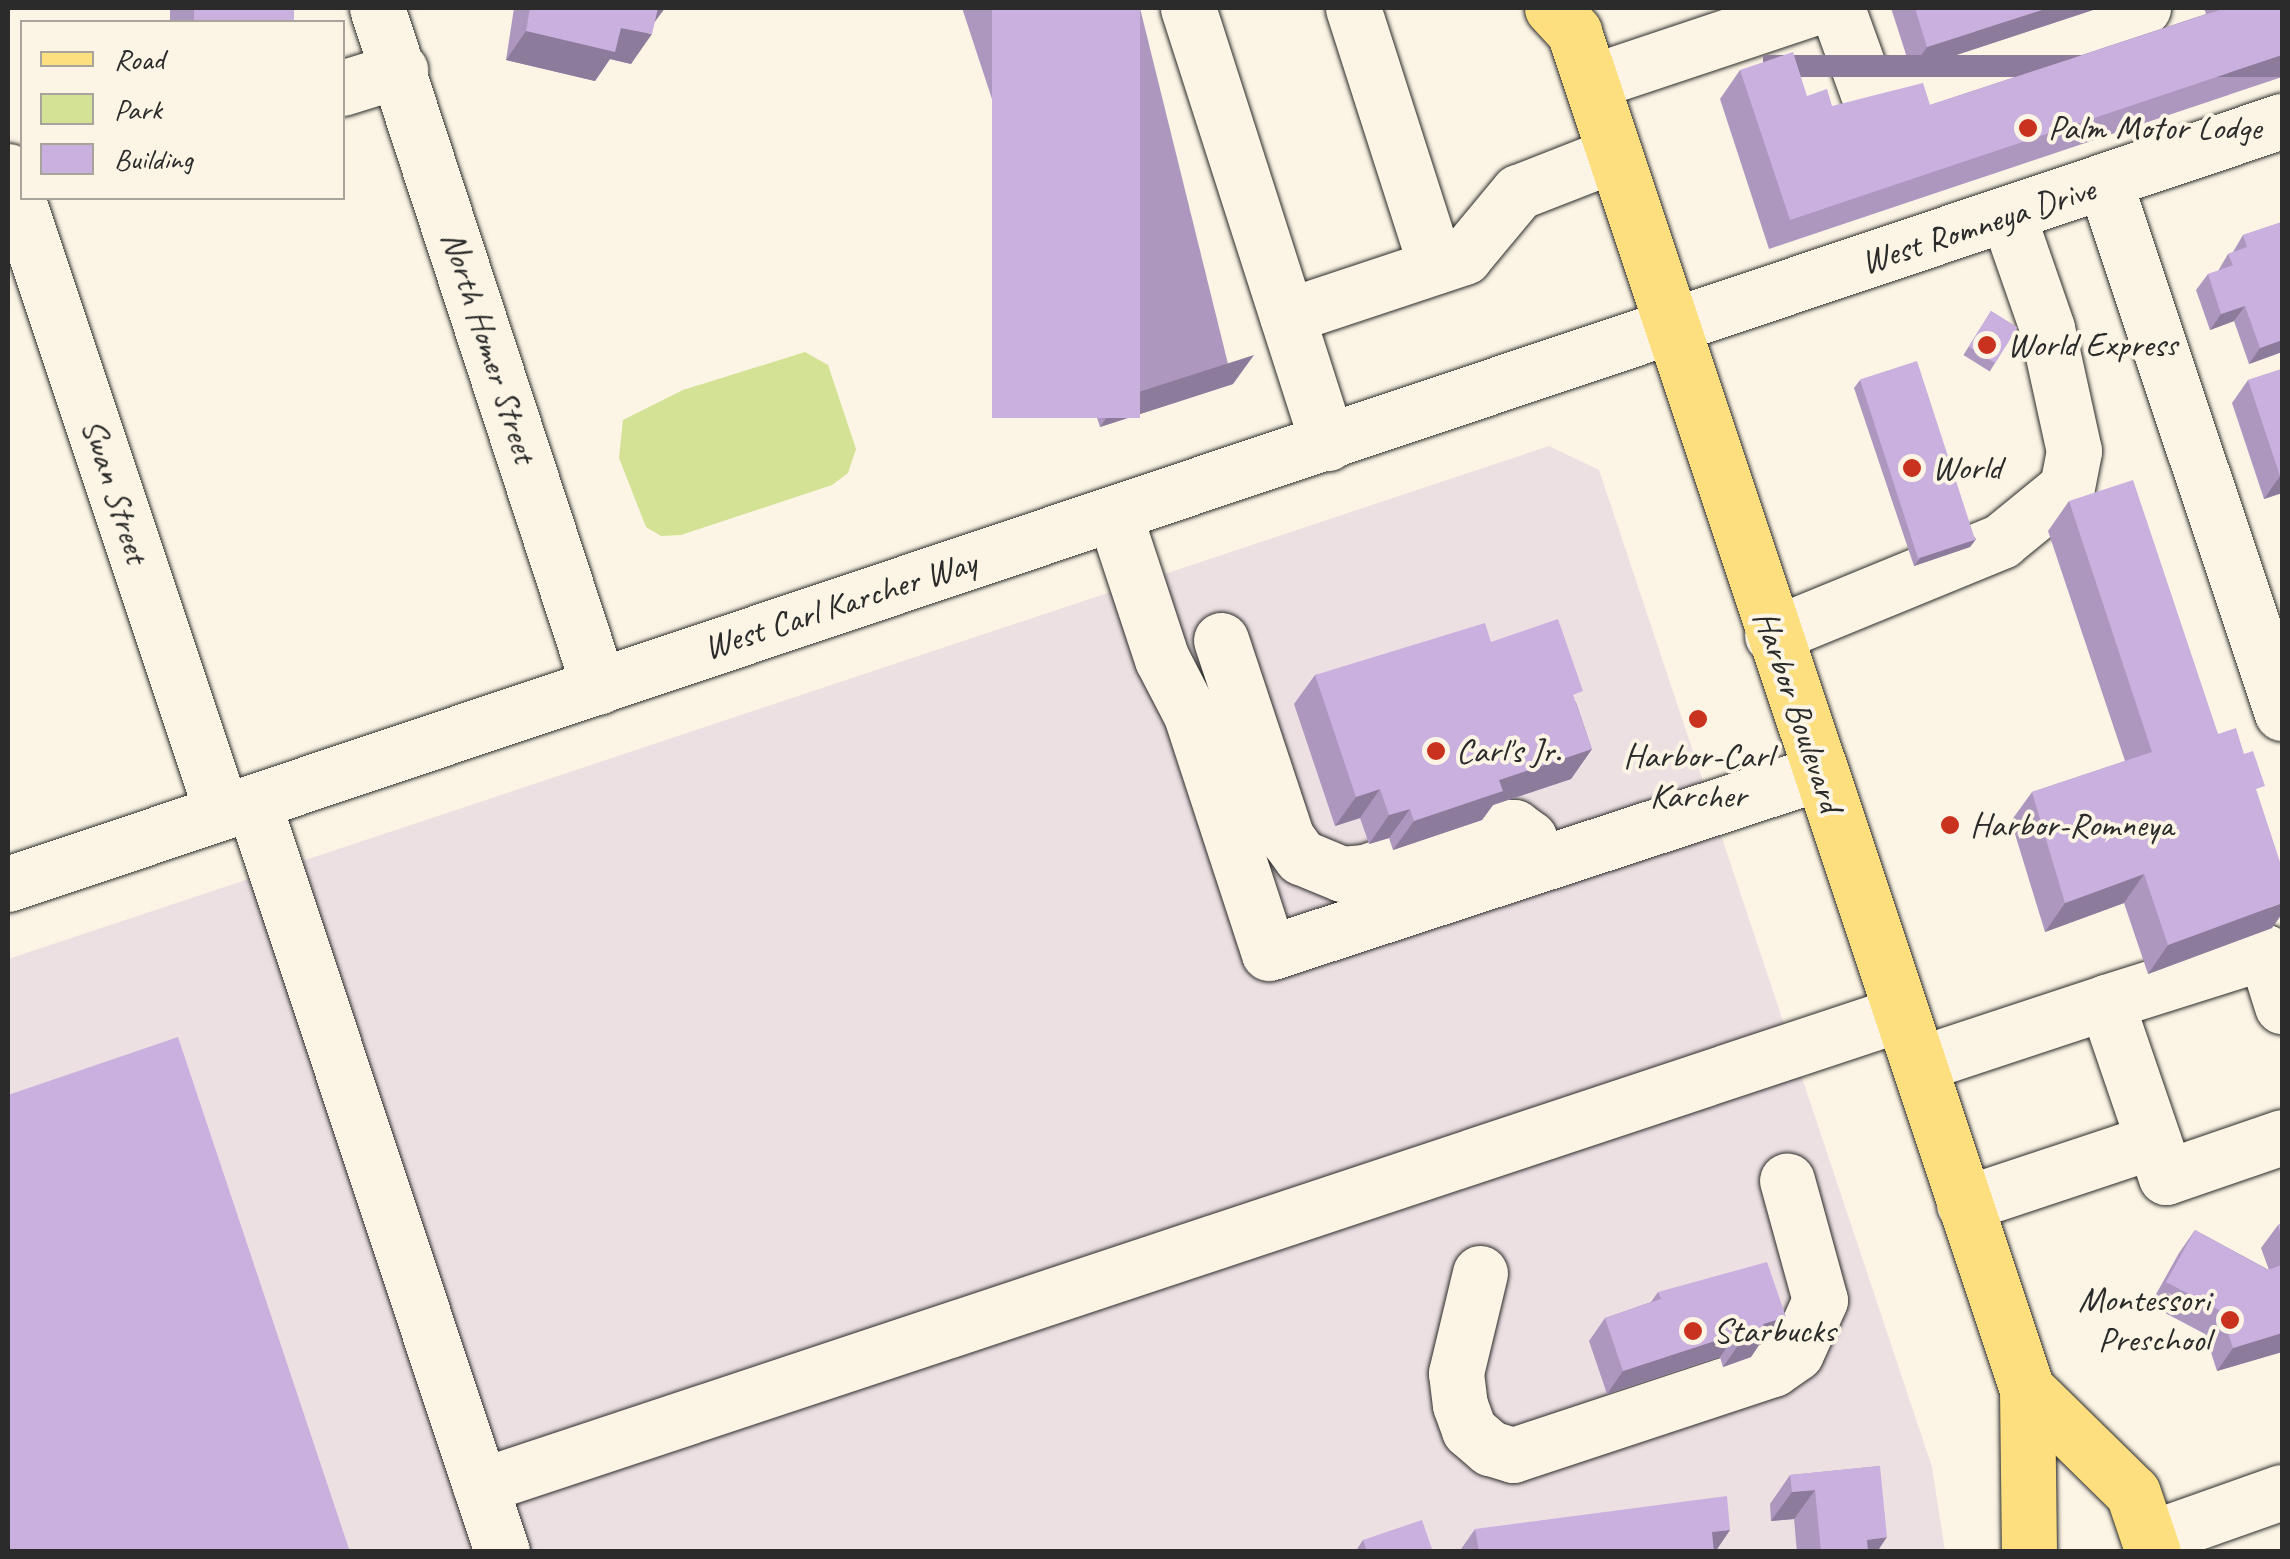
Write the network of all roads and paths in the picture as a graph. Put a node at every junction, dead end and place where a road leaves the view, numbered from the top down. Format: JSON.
{"nodes":[{"id":1,"x":377,"y":8,"type":"edge"},
{"id":2,"x":1188,"y":8,"type":"edge"},
{"id":3,"x":1353,"y":8,"type":"edge"},
{"id":4,"x":1812,"y":8,"type":"edge"},
{"id":5,"x":1837,"y":8,"type":"edge"},
{"id":6,"x":2143,"y":8,"type":"edge"},
{"id":7,"x":1574,"y":32,"type":"edge"},
{"id":8,"x":400,"y":70,"type":"junction"},
{"id":9,"x":345,"y":87,"type":"edge"},
{"id":10,"x":2282,"y":121,"type":"edge"},
{"id":11,"x":1615,"y":154,"type":"junction"},
{"id":12,"x":8,"y":171,"type":"edge"},
{"id":13,"x":2105,"y":184,"type":"junction"},
{"id":14,"x":2008,"y":216,"type":"junction"},
{"id":15,"x":1436,"y":266,"type":"junction"},
{"id":16,"x":1287,"y":316,"type":"junction"},
{"id":17,"x":1673,"y":327,"type":"junction"},
{"id":18,"x":1328,"y":443,"type":"junction"},
{"id":19,"x":1114,"y":514,"type":"junction"},
{"id":20,"x":1772,"y":635,"type":"junction"},
{"id":21,"x":1221,"y":640,"type":"dead end"},
{"id":22,"x":599,"y":686,"type":"junction"},
{"id":23,"x":2282,"y":712,"type":"edge"},
{"id":24,"x":1819,"y":773,"type":"junction"},
{"id":25,"x":238,"y":807,"type":"junction"},
{"id":26,"x":1538,"y":865,"type":"junction"},
{"id":27,"x":8,"y":884,"type":"edge"},
{"id":28,"x":2106,"y":1002,"type":"junction"},
{"id":29,"x":2282,"y":1006,"type":"edge"},
{"id":30,"x":1900,"y":1014,"type":"junction"},
{"id":31,"x":1919,"y":1064,"type":"junction"},
{"id":32,"x":2282,"y":1137,"type":"edge"},
{"id":33,"x":2153,"y":1141,"type":"junction"},
{"id":34,"x":1786,"y":1180,"type":"dead end"},
{"id":35,"x":1964,"y":1204,"type":"junction"},
{"id":36,"x":1480,"y":1273,"type":"dead end"},
{"id":37,"x":2026,"y":1390,"type":"junction"},
{"id":38,"x":480,"y":1486,"type":"junction"},
{"id":39,"x":2282,"y":1492,"type":"edge"},
{"id":40,"x":2151,"y":1546,"type":"edge"},
{"id":41,"x":502,"y":1552,"type":"edge"},
{"id":42,"x":2029,"y":1552,"type":"edge"}],
"edges":[{"from":1,"to":8,"type":"street","name":"North Homer Street"},
{"from":2,"to":16,"type":"street"},
{"from":3,"to":15,"type":"street"},
{"from":4,"to":7,"type":"street"},
{"from":5,"to":6,"type":"street"},
{"from":7,"to":11,"type":"main road","name":"Harbor Boulevard"},
{"from":8,"to":9,"type":"street"},
{"from":8,"to":22,"type":"street","name":"North Homer Street"},
{"from":10,"to":13,"type":"street","name":"West Romneya Drive"},
{"from":11,"to":15,"type":"street"},
{"from":11,"to":17,"type":"main road","name":"Harbor Boulevard"},
{"from":12,"to":25,"type":"street","name":"Swan Street"},
{"from":13,"to":14,"type":"street","name":"West Romneya Drive"},
{"from":13,"to":23,"type":"street"},
{"from":14,"to":17,"type":"street","name":"West Romneya Drive"},
{"from":14,"to":20,"type":"street"},
{"from":15,"to":16,"type":"street"},
{"from":16,"to":18,"type":"street"},
{"from":17,"to":18,"type":"street","name":"West Carl Karcher Way"},
{"from":17,"to":20,"type":"main road","name":"Harbor Boulevard"},
{"from":18,"to":19,"type":"street","name":"West Carl Karcher Way"},
{"from":19,"to":22,"type":"street","name":"West Carl Karcher Way"},
{"from":19,"to":26,"type":"street"},
{"from":20,"to":24,"type":"main road","name":"Harbor Boulevard"},
{"from":21,"to":26,"type":"street"},
{"from":22,"to":25,"type":"street","name":"West Carl Karcher Way"},
{"from":24,"to":26,"type":"street"},
{"from":24,"to":30,"type":"main road","name":"Harbor Boulevard"},
{"from":25,"to":27,"type":"street","name":"West Carl Karcher Way"},
{"from":25,"to":38,"type":"street","name":"Swan Street"},
{"from":28,"to":29,"type":"street"},
{"from":28,"to":31,"type":"street"},
{"from":28,"to":33,"type":"street"},
{"from":30,"to":31,"type":"main road","name":"Harbor Boulevard"},
{"from":30,"to":38,"type":"street"},
{"from":31,"to":35,"type":"main road","name":"Harbor Boulevard"},
{"from":32,"to":33,"type":"street"},
{"from":33,"to":35,"type":"street"},
{"from":34,"to":36,"type":"street"},
{"from":35,"to":37,"type":"main road","name":"Harbor Boulevard"},
{"from":37,"to":40,"type":"main road","name":"Harbor Boulevard"},
{"from":37,"to":42,"type":"main road","name":"Harbor Boulevard"},
{"from":38,"to":41,"type":"street","name":"Swan Street"},
{"from":39,"to":40,"type":"street"}]}
